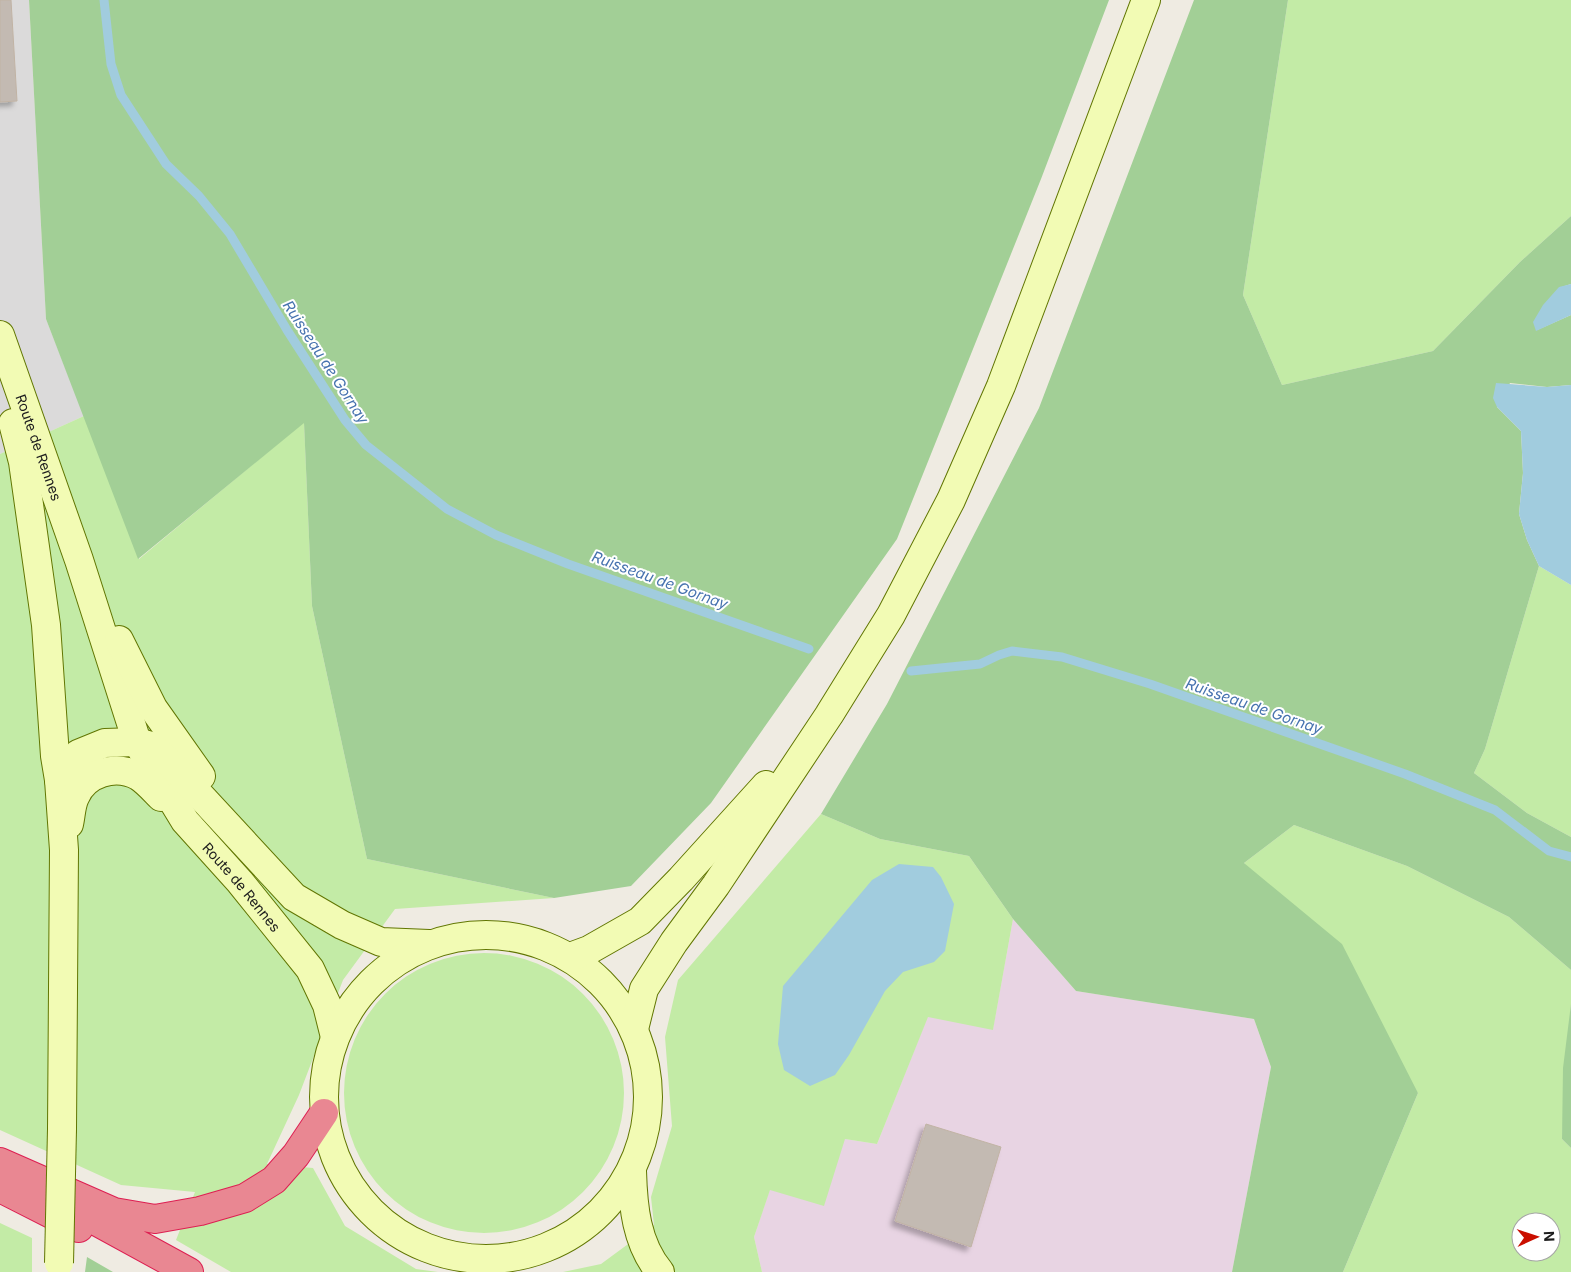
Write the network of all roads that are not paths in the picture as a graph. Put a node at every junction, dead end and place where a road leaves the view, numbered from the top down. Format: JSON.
{"nodes":[{"id":1,"x":1146,"y":0,"type":"edge"},
{"id":2,"x":0,"y":335,"type":"edge"},
{"id":3,"x":10,"y":364,"type":"junction"},
{"id":4,"x":79,"y":560,"type":"junction"},
{"id":5,"x":829,"y":715,"type":"junction"},
{"id":6,"x":137,"y":742,"type":"junction"},
{"id":7,"x":59,"y":780,"type":"junction"},
{"id":8,"x":185,"y":821,"type":"junction"},
{"id":9,"x":242,"y":841,"type":"junction"},
{"id":10,"x":64,"y":850,"type":"junction"},
{"id":11,"x":429,"y":944,"type":"junction"},
{"id":12,"x":570,"y":957,"type":"junction"},
{"id":13,"x":634,"y":1029,"type":"junction"},
{"id":14,"x":335,"y":1037,"type":"junction"},
{"id":15,"x":324,"y":1112,"type":"junction"},
{"id":16,"x":0,"y":1162,"type":"edge"},
{"id":17,"x":0,"y":1169,"type":"edge"},
{"id":18,"x":632,"y":1171,"type":"junction"},
{"id":19,"x":0,"y":1188,"type":"edge"},
{"id":20,"x":431,"y":1251,"type":"junction"},
{"id":21,"x":59,"y":1268,"type":"edge"},
{"id":22,"x":159,"y":1272,"type":"edge"},
{"id":23,"x":189,"y":1272,"type":"edge"},
{"id":24,"x":458,"y":1272,"type":"edge"},
{"id":25,"x":660,"y":1272,"type":"edge"}],
"edges":[{"from":1,"to":5,"type":"main road"},
{"from":2,"to":3,"type":"main road","name":"Route de Rennes"},
{"from":3,"to":4,"type":"main road","name":"Route de Rennes"},
{"from":3,"to":7,"type":"main road"},
{"from":4,"to":6,"type":"main road","name":"Route de Rennes"},
{"from":4,"to":9,"type":"main road","name":"Route de Rennes"},
{"from":5,"to":12,"type":"main road"},
{"from":5,"to":13,"type":"main road"},
{"from":6,"to":7,"type":"main road"},
{"from":6,"to":8,"type":"main road","name":"Route de Rennes"},
{"from":6,"to":9,"type":"main road","name":"Route de Rennes"},
{"from":7,"to":10,"type":"main road"},
{"from":8,"to":10,"type":"main road"},
{"from":8,"to":14,"type":"main road","name":"Route de Rennes"},
{"from":9,"to":11,"type":"main road","name":"Route de Rennes"},
{"from":10,"to":21,"type":"main road","bridge":true},
{"from":11,"to":12,"type":"main road"},
{"from":11,"to":14,"type":"main road"},
{"from":12,"to":13,"type":"main road"},
{"from":13,"to":18,"type":"main road"},
{"from":14,"to":15,"type":"main road"},
{"from":15,"to":16,"type":"highway"},
{"from":15,"to":20,"type":"main road"},
{"from":17,"to":23,"type":"highway"},
{"from":18,"to":20,"type":"main road"},
{"from":18,"to":25,"type":"main road"},
{"from":19,"to":22,"type":"highway"},
{"from":20,"to":24,"type":"main road"}]}
